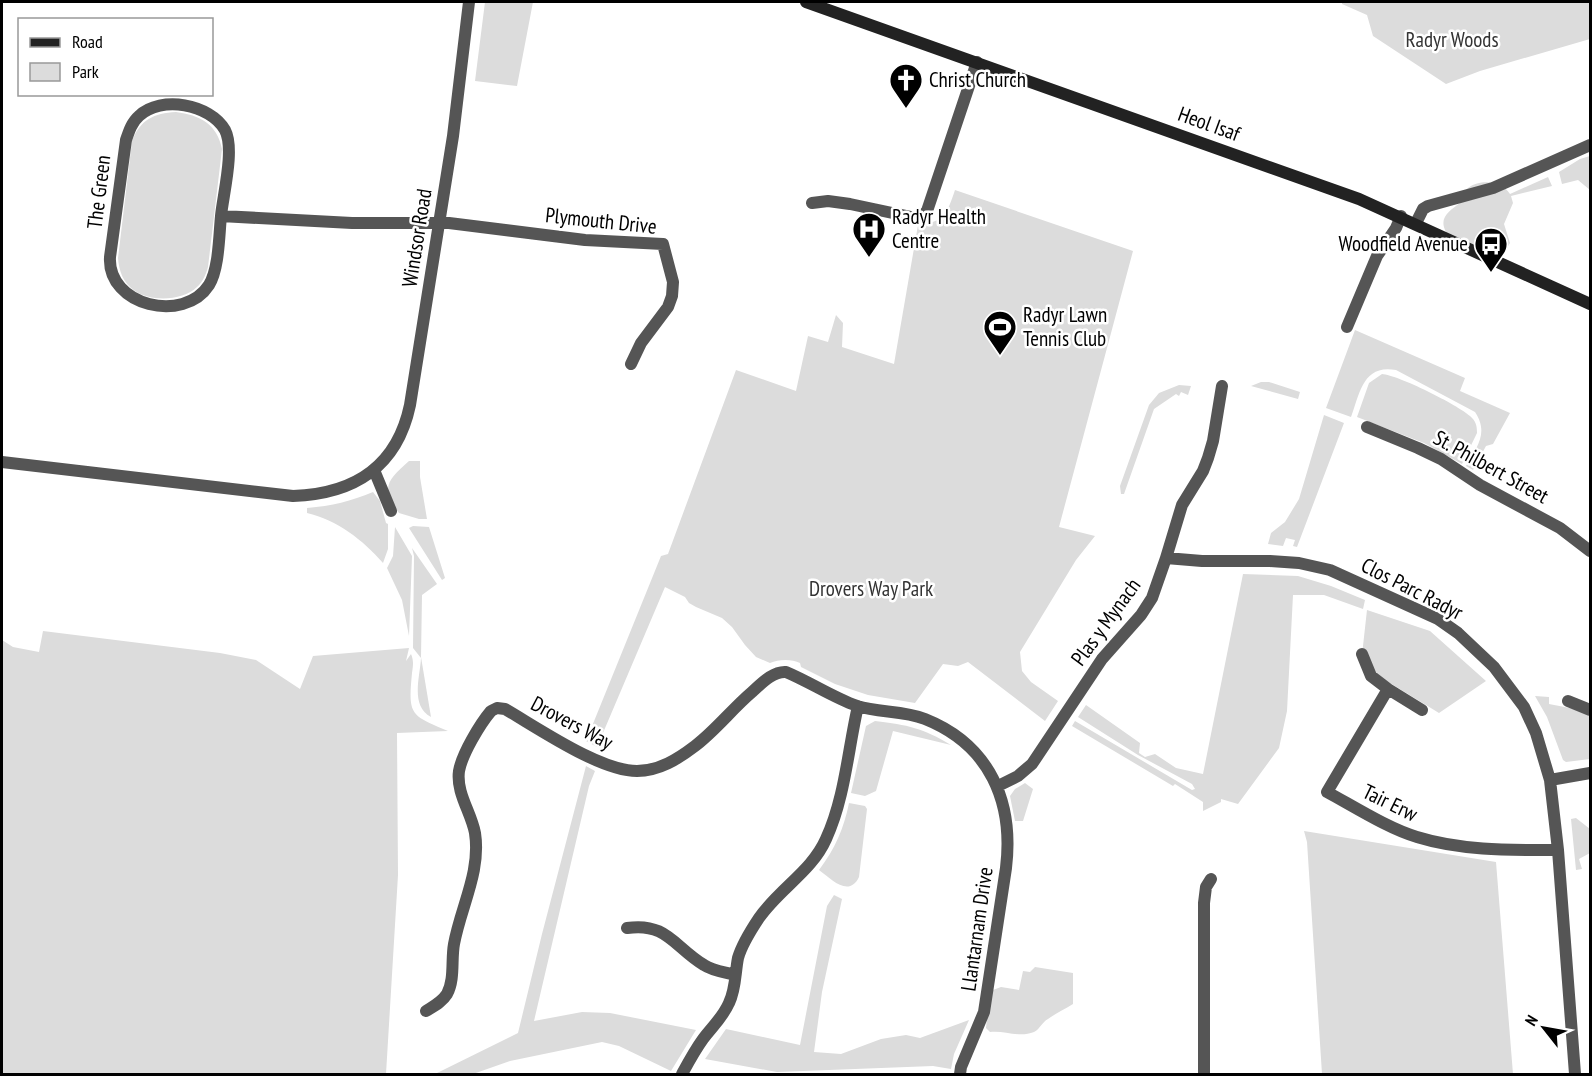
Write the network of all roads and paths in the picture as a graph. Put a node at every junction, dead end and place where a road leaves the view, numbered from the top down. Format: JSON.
{"nodes":[{"id":1,"x":469,"y":2,"type":"edge"},
{"id":2,"x":806,"y":2,"type":"edge"},
{"id":3,"x":977,"y":62,"type":"junction"},
{"id":4,"x":1590,"y":145,"type":"edge"},
{"id":5,"x":812,"y":203,"type":"dead end"},
{"id":6,"x":221,"y":216,"type":"junction"},
{"id":7,"x":1401,"y":216,"type":"junction"},
{"id":8,"x":439,"y":223,"type":"junction"},
{"id":9,"x":1416,"y":223,"type":"junction"},
{"id":10,"x":1590,"y":304,"type":"edge"},
{"id":11,"x":1347,"y":327,"type":"dead end"},
{"id":12,"x":631,"y":364,"type":"dead end"},
{"id":13,"x":1222,"y":386,"type":"dead end"},
{"id":14,"x":1367,"y":428,"type":"dead end"},
{"id":15,"x":2,"y":462,"type":"edge"},
{"id":16,"x":374,"y":470,"type":"junction"},
{"id":17,"x":391,"y":511,"type":"dead end"},
{"id":18,"x":1590,"y":551,"type":"edge"},
{"id":19,"x":1167,"y":558,"type":"junction"},
{"id":20,"x":1362,"y":654,"type":"dead end"},
{"id":21,"x":1388,"y":689,"type":"junction"},
{"id":22,"x":1568,"y":702,"type":"dead end"},
{"id":23,"x":858,"y":706,"type":"junction"},
{"id":24,"x":1422,"y":710,"type":"dead end"},
{"id":25,"x":1590,"y":710,"type":"edge"},
{"id":26,"x":1590,"y":773,"type":"edge"},
{"id":27,"x":1550,"y":780,"type":"junction"},
{"id":28,"x":998,"y":786,"type":"junction"},
{"id":29,"x":1558,"y":850,"type":"junction"},
{"id":30,"x":1211,"y":879,"type":"dead end"},
{"id":31,"x":627,"y":928,"type":"dead end"},
{"id":32,"x":735,"y":975,"type":"junction"},
{"id":33,"x":426,"y":1011,"type":"dead end"},
{"id":34,"x":682,"y":1074,"type":"edge"},
{"id":35,"x":960,"y":1074,"type":"edge"},
{"id":36,"x":1204,"y":1074,"type":"edge"},
{"id":37,"x":1575,"y":1074,"type":"edge"}],
"edges":[{"from":1,"to":8,"type":"street","name":"Windsor Road"},
{"from":2,"to":3,"type":"main road","name":"Heol Isaf"},
{"from":3,"to":5,"type":"street"},
{"from":3,"to":7,"type":"main road","name":"Heol Isaf"},
{"from":4,"to":9,"type":"street"},
{"from":6,"to":6,"type":"street","name":"The Green"},
{"from":6,"to":8,"type":"street"},
{"from":7,"to":9,"type":"main road","name":"Heol Isaf"},
{"from":7,"to":11,"type":"street"},
{"from":8,"to":12,"type":"street","name":"Plymouth Drive"},
{"from":8,"to":16,"type":"street","name":"Windsor Road"},
{"from":9,"to":10,"type":"main road","name":"Heol Isaf"},
{"from":13,"to":19,"type":"street","name":"Plas y Mynach"},
{"from":14,"to":18,"type":"street","name":"St. Philbert Street"},
{"from":15,"to":16,"type":"street","name":"Windsor Road"},
{"from":16,"to":17,"type":"street"},
{"from":19,"to":27,"type":"street","name":"Clos Parc Radyr"},
{"from":19,"to":28,"type":"street","name":"Plas y Mynach"},
{"from":20,"to":21,"type":"street"},
{"from":21,"to":24,"type":"street"},
{"from":21,"to":29,"type":"street","name":"Tair Erw"},
{"from":22,"to":25,"type":"street"},
{"from":23,"to":28,"type":"street","name":"Drovers Way"},
{"from":23,"to":32,"type":"street"},
{"from":23,"to":33,"type":"street","name":"Drovers Way"},
{"from":26,"to":27,"type":"street"},
{"from":27,"to":29,"type":"street","name":"Clos Parc Radyr"},
{"from":28,"to":35,"type":"street","name":"Llantarnam Drive"},
{"from":29,"to":37,"type":"street","name":"Clos Parc Radyr"},
{"from":30,"to":36,"type":"street"},
{"from":31,"to":32,"type":"street"},
{"from":32,"to":34,"type":"street"}]}
